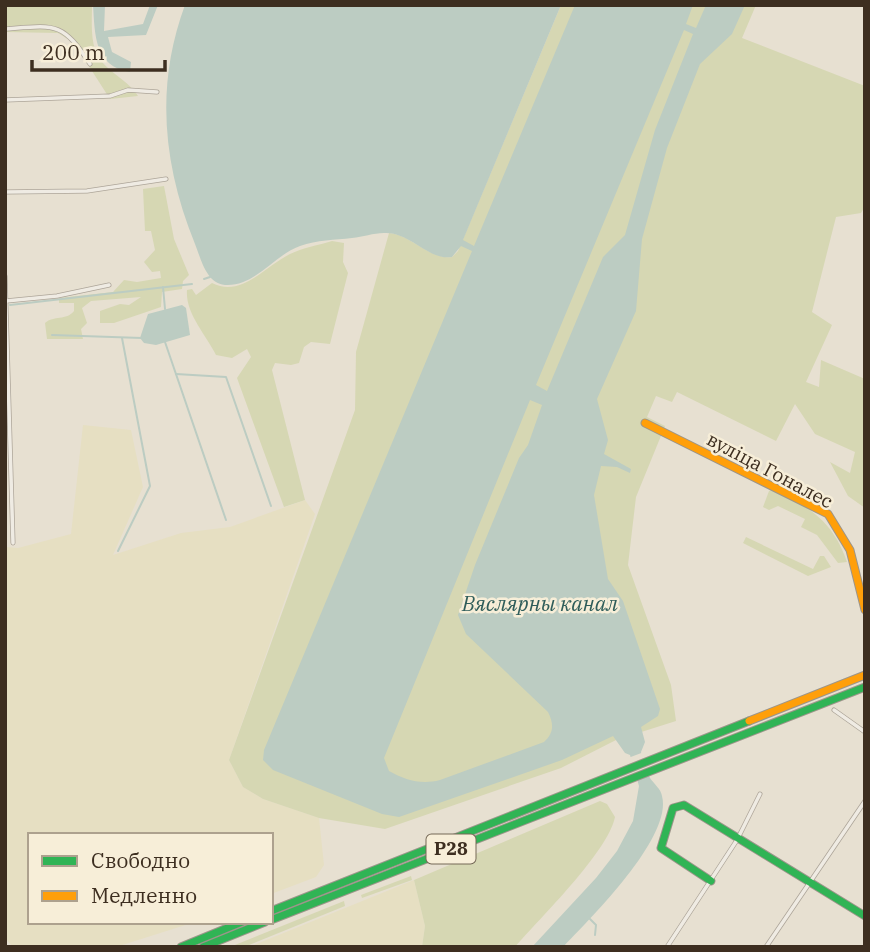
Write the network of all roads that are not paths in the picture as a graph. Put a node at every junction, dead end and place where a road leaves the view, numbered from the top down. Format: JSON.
{"nodes":[{"id":1,"x":5,"y":29,"type":"edge"},
{"id":2,"x":90,"y":64,"type":"dead end"},
{"id":3,"x":157,"y":92,"type":"dead end"},
{"id":4,"x":5,"y":100,"type":"edge"},
{"id":5,"x":166,"y":179,"type":"dead end"},
{"id":6,"x":5,"y":192,"type":"edge"},
{"id":7,"x":5,"y":276,"type":"edge"},
{"id":8,"x":109,"y":285,"type":"dead end"},
{"id":9,"x":6,"y":301,"type":"edge"},
{"id":10,"x":645,"y":423,"type":"dead end"},
{"id":11,"x":13,"y":543,"type":"dead end"},
{"id":12,"x":865,"y":610,"type":"edge"},
{"id":13,"x":863,"y":675,"type":"edge"},
{"id":14,"x":865,"y":687,"type":"edge"},
{"id":15,"x":834,"y":710,"type":"dead end"},
{"id":16,"x":865,"y":732,"type":"edge"},
{"id":17,"x":760,"y":794,"type":"dead end"},
{"id":18,"x":865,"y":801,"type":"edge"},
{"id":19,"x":737,"y":841,"type":"junction"},
{"id":20,"x":711,"y":881,"type":"junction"},
{"id":21,"x":811,"y":882,"type":"junction"},
{"id":22,"x":273,"y":910,"type":"edge"},
{"id":23,"x":865,"y":916,"type":"edge"},
{"id":24,"x":273,"y":919,"type":"edge"},
{"id":25,"x":237,"y":924,"type":"edge"},
{"id":26,"x":260,"y":924,"type":"edge"},
{"id":27,"x":181,"y":947,"type":"edge"},
{"id":28,"x":202,"y":947,"type":"edge"},
{"id":29,"x":667,"y":947,"type":"edge"},
{"id":30,"x":766,"y":947,"type":"edge"}],
"edges":[{"from":1,"to":2,"type":"street"},
{"from":3,"to":4,"type":"street"},
{"from":5,"to":6,"type":"street"},
{"from":7,"to":9,"type":"street"},
{"from":8,"to":9,"type":"street"},
{"from":9,"to":11,"type":"street"},
{"from":10,"to":12,"type":"main road","name":"вуліца Гоналес"},
{"from":13,"to":22,"type":"main road","number":"Р28"},
{"from":14,"to":24,"type":"main road","number":"Р28"},
{"from":15,"to":16,"type":"street"},
{"from":17,"to":19,"type":"street"},
{"from":18,"to":21,"type":"street"},
{"from":19,"to":20,"type":"street"},
{"from":19,"to":20,"type":"main road"},
{"from":19,"to":21,"type":"main road"},
{"from":20,"to":29,"type":"street"},
{"from":21,"to":23,"type":"main road"},
{"from":21,"to":30,"type":"street"},
{"from":25,"to":27,"type":"main road"},
{"from":26,"to":28,"type":"main road"}]}
